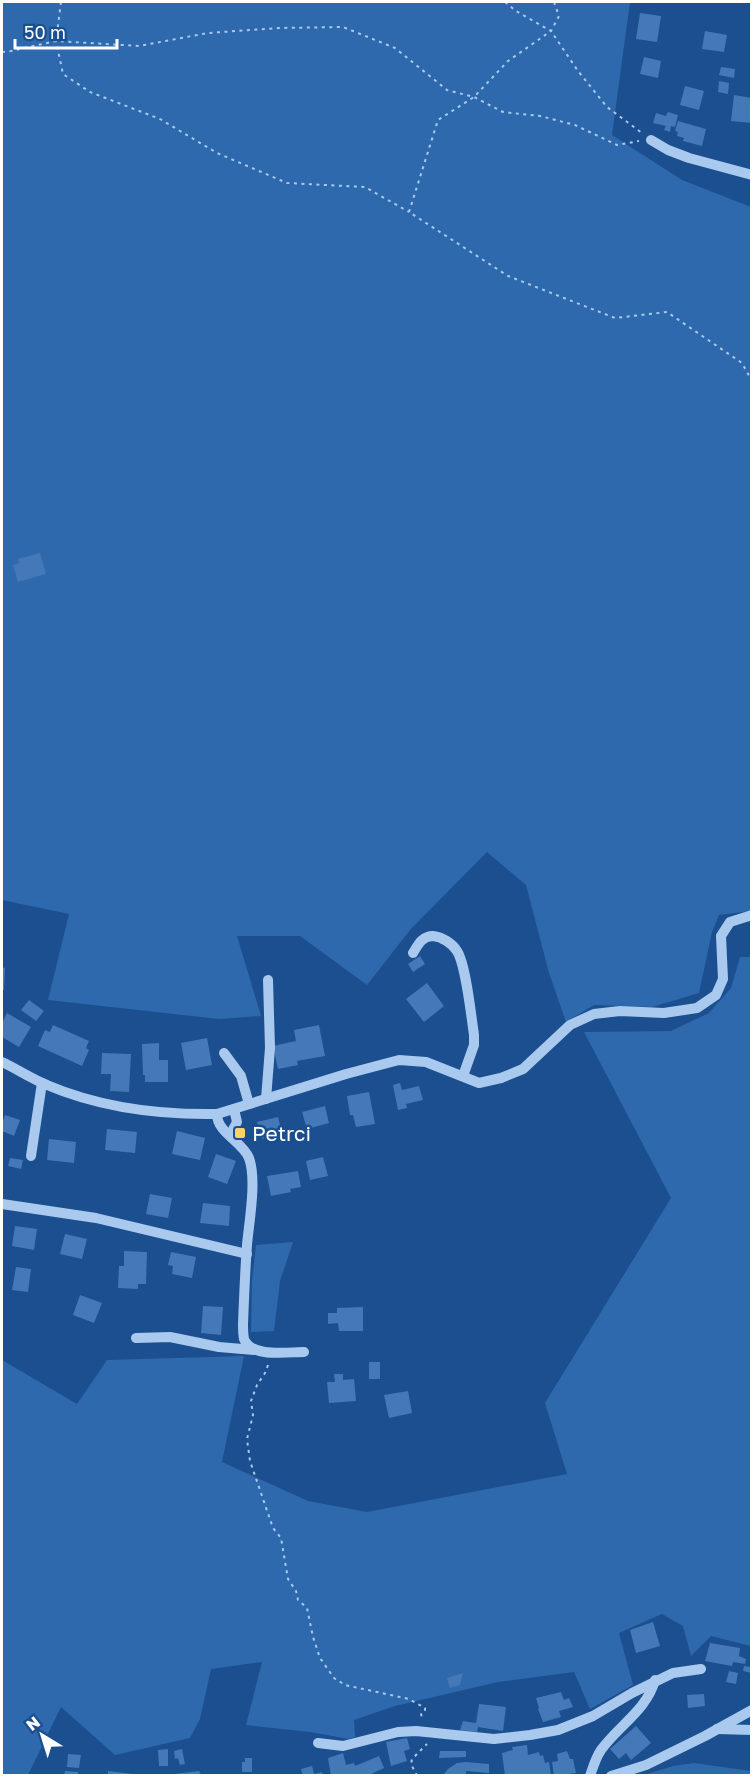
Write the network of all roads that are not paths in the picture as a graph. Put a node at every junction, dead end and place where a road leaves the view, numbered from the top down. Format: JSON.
{"nodes":[{"id":1,"x":651,"y":140,"type":"road end"},
{"id":2,"x":752,"y":175,"type":"edge"},
{"id":3,"x":752,"y":915,"type":"edge"},
{"id":4,"x":413,"y":953,"type":"dead end"},
{"id":5,"x":267,"y":980,"type":"dead end"},
{"id":6,"x":224,"y":1053,"type":"dead end"},
{"id":7,"x":2,"y":1062,"type":"edge"},
{"id":8,"x":463,"y":1076,"type":"junction"},
{"id":9,"x":42,"y":1083,"type":"junction"},
{"id":10,"x":266,"y":1099,"type":"junction"},
{"id":11,"x":249,"y":1104,"type":"junction"},
{"id":12,"x":234,"y":1109,"type":"junction"},
{"id":13,"x":217,"y":1114,"type":"junction"},
{"id":14,"x":230,"y":1135,"type":"junction"},
{"id":15,"x":31,"y":1156,"type":"dead end"},
{"id":16,"x":2,"y":1204,"type":"edge"},
{"id":17,"x":247,"y":1254,"type":"junction"},
{"id":18,"x":136,"y":1338,"type":"dead end"},
{"id":19,"x":255,"y":1350,"type":"junction"},
{"id":20,"x":303,"y":1352,"type":"dead end"},
{"id":21,"x":701,"y":1669,"type":"dead end"},
{"id":22,"x":655,"y":1680,"type":"junction"},
{"id":23,"x":752,"y":1710,"type":"edge"},
{"id":24,"x":717,"y":1729,"type":"junction"},
{"id":25,"x":752,"y":1730,"type":"edge"},
{"id":26,"x":318,"y":1743,"type":"dead end"},
{"id":27,"x":590,"y":1776,"type":"edge"},
{"id":28,"x":611,"y":1776,"type":"edge"}],
"edges":[{"from":1,"to":2,"type":"street"},
{"from":3,"to":8,"type":"street"},
{"from":4,"to":8,"type":"street"},
{"from":5,"to":10,"type":"street"},
{"from":6,"to":11,"type":"street"},
{"from":7,"to":9,"type":"street"},
{"from":8,"to":10,"type":"street"},
{"from":9,"to":13,"type":"street"},
{"from":9,"to":15,"type":"street"},
{"from":10,"to":11,"type":"street"},
{"from":11,"to":12,"type":"street"},
{"from":12,"to":13,"type":"street"},
{"from":12,"to":14,"type":"street"},
{"from":13,"to":14,"type":"street"},
{"from":14,"to":17,"type":"street"},
{"from":16,"to":17,"type":"street"},
{"from":17,"to":19,"type":"street"},
{"from":18,"to":19,"type":"street"},
{"from":19,"to":20,"type":"street"},
{"from":21,"to":22,"type":"street"},
{"from":22,"to":26,"type":"street"},
{"from":22,"to":27,"type":"street"},
{"from":23,"to":24,"type":"street"},
{"from":24,"to":25,"type":"street"},
{"from":24,"to":28,"type":"street"}]}
